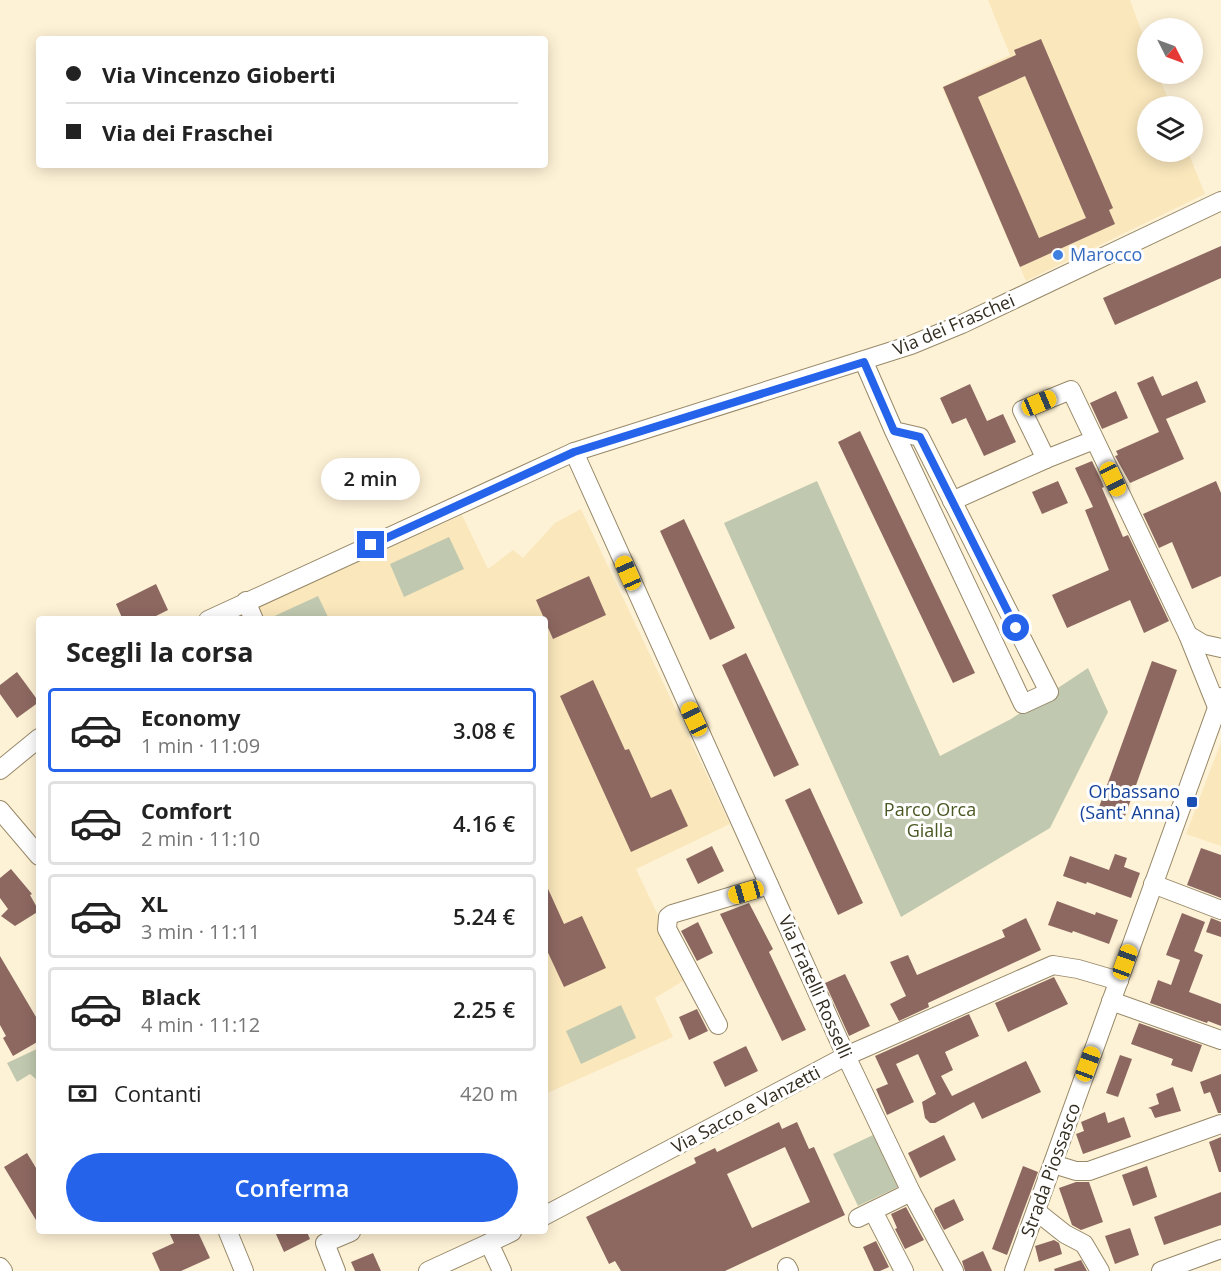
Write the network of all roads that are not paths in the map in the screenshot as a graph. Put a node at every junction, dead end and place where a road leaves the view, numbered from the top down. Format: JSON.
{"nodes":[{"id":1,"x":1221,"y":201,"type":"edge"},
{"id":2,"x":864,"y":362,"type":"junction"},
{"id":3,"x":894,"y":431,"type":"junction"},
{"id":4,"x":1094,"y":440,"type":"junction"},
{"id":5,"x":574,"y":452,"type":"junction"},
{"id":6,"x":1046,"y":459,"type":"junction"},
{"id":7,"x":952,"y":501,"type":"junction"},
{"id":8,"x":246,"y":602,"type":"junction"},
{"id":9,"x":216,"y":616,"type":"edge"},
{"id":10,"x":252,"y":616,"type":"edge"},
{"id":11,"x":1188,"y":635,"type":"junction"},
{"id":12,"x":1221,"y":648,"type":"edge"},
{"id":13,"x":1219,"y":702,"type":"edge"},
{"id":14,"x":36,"y":740,"type":"edge"},
{"id":15,"x":0,"y":770,"type":"edge"},
{"id":16,"x":0,"y":810,"type":"edge"},
{"id":17,"x":36,"y":852,"type":"edge"},
{"id":18,"x":1153,"y":884,"type":"junction"},
{"id":19,"x":769,"y":885,"type":"junction"},
{"id":20,"x":1221,"y":910,"type":"edge"},
{"id":21,"x":1119,"y":981,"type":"junction"},
{"id":22,"x":1111,"y":1001,"type":"junction"},
{"id":23,"x":718,"y":1025,"type":"dead end"},
{"id":24,"x":1221,"y":1040,"type":"edge"},
{"id":25,"x":846,"y":1056,"type":"junction"},
{"id":26,"x":1221,"y":1124,"type":"edge"},
{"id":27,"x":1053,"y":1164,"type":"junction"},
{"id":28,"x":911,"y":1192,"type":"junction"},
{"id":29,"x":1036,"y":1211,"type":"junction"},
{"id":30,"x":548,"y":1214,"type":"edge"},
{"id":31,"x":228,"y":1234,"type":"edge"},
{"id":32,"x":346,"y":1234,"type":"edge"},
{"id":33,"x":509,"y":1234,"type":"edge"},
{"id":34,"x":489,"y":1243,"type":"junction"},
{"id":35,"x":1221,"y":1249,"type":"edge"},
{"id":36,"x":0,"y":1267,"type":"edge"},
{"id":37,"x":237,"y":1269,"type":"edge"},
{"id":38,"x":3,"y":1271,"type":"edge"},
{"id":39,"x":336,"y":1271,"type":"edge"},
{"id":40,"x":428,"y":1271,"type":"edge"},
{"id":41,"x":502,"y":1271,"type":"edge"},
{"id":42,"x":904,"y":1271,"type":"edge"},
{"id":43,"x":954,"y":1271,"type":"edge"},
{"id":44,"x":1014,"y":1271,"type":"edge"},
{"id":45,"x":1100,"y":1271,"type":"edge"},
{"id":46,"x":1161,"y":1271,"type":"edge"}],
"edges":[{"from":1,"to":2,"type":"street","name":"Via dei Fraschei"},
{"from":2,"to":3,"type":"street"},
{"from":2,"to":5,"type":"street","name":"Via dei Fraschei"},
{"from":3,"to":7,"type":"street"},
{"from":3,"to":7,"type":"street"},
{"from":4,"to":6,"type":"street"},
{"from":4,"to":6,"type":"street"},
{"from":4,"to":11,"type":"street"},
{"from":5,"to":8,"type":"street","name":"Via dei Fraschei"},
{"from":5,"to":19,"type":"street","name":"Via Fratelli Rosselli"},
{"from":6,"to":7,"type":"street"},
{"from":8,"to":9,"type":"street","name":"Via dei Fraschei"},
{"from":8,"to":10,"type":"street"},
{"from":11,"to":12,"type":"street"},
{"from":11,"to":13,"type":"street"},
{"from":13,"to":18,"type":"street","name":"Strada Piossasco"},
{"from":14,"to":15,"type":"street"},
{"from":16,"to":17,"type":"street"},
{"from":18,"to":20,"type":"street"},
{"from":18,"to":21,"type":"street","name":"Strada Piossasco"},
{"from":19,"to":23,"type":"street"},
{"from":19,"to":25,"type":"street","name":"Via Fratelli Rosselli"},
{"from":21,"to":22,"type":"street","name":"Strada Piossasco"},
{"from":21,"to":25,"type":"street","name":"Via Sacco e Vanzetti"},
{"from":22,"to":24,"type":"street"},
{"from":22,"to":27,"type":"street","name":"Strada Piossasco"},
{"from":25,"to":28,"type":"street","name":"Via Fratelli Rosselli"},
{"from":25,"to":30,"type":"street","name":"Via Sacco e Vanzetti"},
{"from":26,"to":27,"type":"street"},
{"from":27,"to":29,"type":"street","name":"Strada Piossasco"},
{"from":28,"to":42,"type":"street"},
{"from":28,"to":43,"type":"street","name":"Via Fratelli Rosselli"},
{"from":29,"to":44,"type":"street","name":"Strada Piossasco"},
{"from":29,"to":45,"type":"street"},
{"from":31,"to":37,"type":"street"},
{"from":32,"to":39,"type":"street"},
{"from":33,"to":34,"type":"street"},
{"from":34,"to":40,"type":"street"},
{"from":34,"to":41,"type":"street"},
{"from":35,"to":46,"type":"street"},
{"from":36,"to":38,"type":"street"}]}
